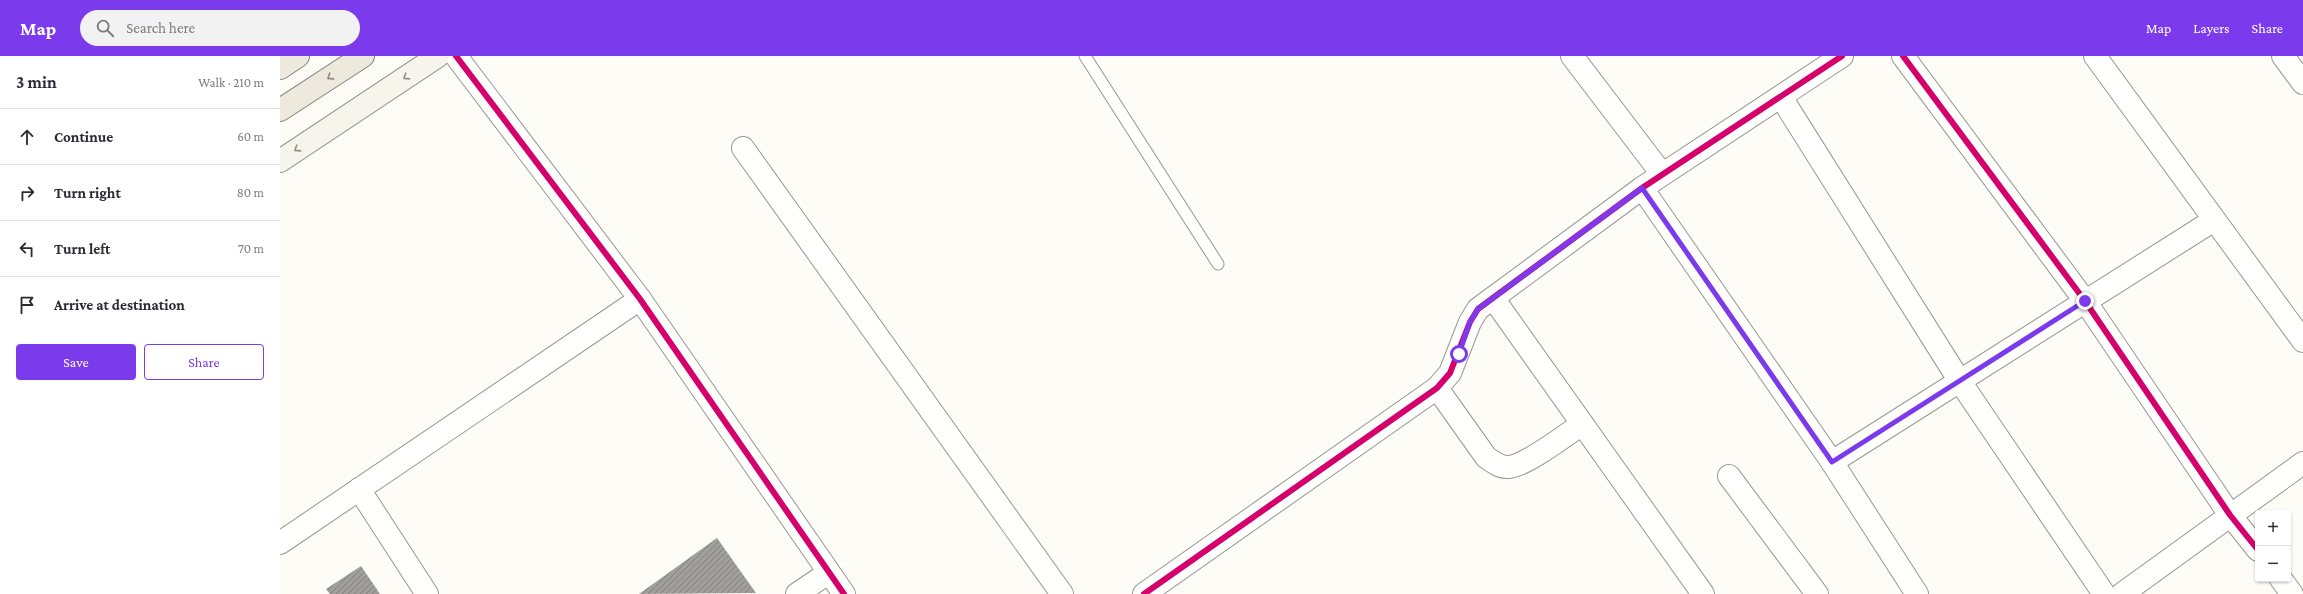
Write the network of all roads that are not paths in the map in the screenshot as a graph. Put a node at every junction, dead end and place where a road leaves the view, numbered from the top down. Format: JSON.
{"nodes":[{"id":1,"x":298,"y":56,"type":"edge"},
{"id":2,"x":363,"y":56,"type":"edge"},
{"id":3,"x":438,"y":56,"type":"edge"},
{"id":4,"x":456,"y":56,"type":"edge"},
{"id":5,"x":1085,"y":56,"type":"edge"},
{"id":6,"x":1572,"y":56,"type":"edge"},
{"id":7,"x":1842,"y":56,"type":"edge"},
{"id":8,"x":1903,"y":56,"type":"edge"},
{"id":9,"x":2095,"y":56,"type":"edge"},
{"id":10,"x":2283,"y":56,"type":"edge"},
{"id":11,"x":280,"y":68,"type":"edge"},
{"id":12,"x":2303,"y":83,"type":"edge"},
{"id":13,"x":1781,"y":97,"type":"junction"},
{"id":14,"x":280,"y":110,"type":"edge"},
{"id":15,"x":743,"y":148,"type":"dead end"},
{"id":16,"x":280,"y":160,"type":"edge"},
{"id":17,"x":1662,"y":174,"type":"junction"},
{"id":18,"x":1642,"y":188,"type":"junction"},
{"id":19,"x":2214,"y":220,"type":"junction"},
{"id":20,"x":1218,"y":264,"type":"dead end"},
{"id":21,"x":1493,"y":298,"type":"junction"},
{"id":22,"x":640,"y":299,"type":"junction"},
{"id":23,"x":2085,"y":301,"type":"junction"},
{"id":24,"x":2303,"y":341,"type":"edge"},
{"id":25,"x":1960,"y":380,"type":"junction"},
{"id":26,"x":1438,"y":388,"type":"junction"},
{"id":27,"x":1582,"y":424,"type":"junction"},
{"id":28,"x":1832,"y":462,"type":"junction"},
{"id":29,"x":2303,"y":463,"type":"edge"},
{"id":30,"x":1729,"y":476,"type":"dead end"},
{"id":31,"x":358,"y":489,"type":"junction"},
{"id":32,"x":2230,"y":515,"type":"junction"},
{"id":33,"x":280,"y":543,"type":"edge"},
{"id":34,"x":2255,"y":546,"type":"edge"},
{"id":35,"x":828,"y":573,"type":"junction"},
{"id":36,"x":2283,"y":582,"type":"edge"},
{"id":37,"x":427,"y":594,"type":"edge"},
{"id":38,"x":797,"y":594,"type":"edge"},
{"id":39,"x":844,"y":594,"type":"edge"},
{"id":40,"x":1062,"y":594,"type":"edge"},
{"id":41,"x":1144,"y":594,"type":"edge"},
{"id":42,"x":1703,"y":594,"type":"edge"},
{"id":43,"x":1817,"y":594,"type":"edge"},
{"id":44,"x":1917,"y":594,"type":"edge"},
{"id":45,"x":2104,"y":594,"type":"edge"},
{"id":46,"x":2122,"y":594,"type":"edge"},
{"id":47,"x":2292,"y":594,"type":"edge"}],
"edges":[{"from":1,"to":11,"type":"main road"},
{"from":2,"to":14,"type":"main road","one_way":true},
{"from":3,"to":16,"type":"main road","one_way":true},
{"from":4,"to":22,"type":"street"},
{"from":5,"to":20,"type":"lane"},
{"from":6,"to":17,"type":"street"},
{"from":7,"to":13,"type":"street"},
{"from":8,"to":23,"type":"street"},
{"from":9,"to":19,"type":"street"},
{"from":10,"to":12,"type":"street"},
{"from":13,"to":17,"type":"street"},
{"from":13,"to":25,"type":"street"},
{"from":15,"to":40,"type":"street"},
{"from":17,"to":18,"type":"street"},
{"from":18,"to":21,"type":"street"},
{"from":18,"to":28,"type":"street"},
{"from":19,"to":23,"type":"street"},
{"from":19,"to":24,"type":"street"},
{"from":21,"to":26,"type":"street"},
{"from":21,"to":27,"type":"street"},
{"from":22,"to":31,"type":"street"},
{"from":22,"to":35,"type":"street"},
{"from":23,"to":25,"type":"street"},
{"from":23,"to":32,"type":"street"},
{"from":25,"to":28,"type":"street"},
{"from":25,"to":45,"type":"street"},
{"from":26,"to":27,"type":"street"},
{"from":26,"to":41,"type":"street"},
{"from":27,"to":42,"type":"street"},
{"from":28,"to":44,"type":"street"},
{"from":29,"to":32,"type":"street"},
{"from":30,"to":43,"type":"street"},
{"from":31,"to":33,"type":"street"},
{"from":31,"to":37,"type":"street"},
{"from":32,"to":34,"type":"street"},
{"from":32,"to":46,"type":"street"},
{"from":35,"to":38,"type":"street"},
{"from":35,"to":39,"type":"street"},
{"from":36,"to":47,"type":"street"}]}
